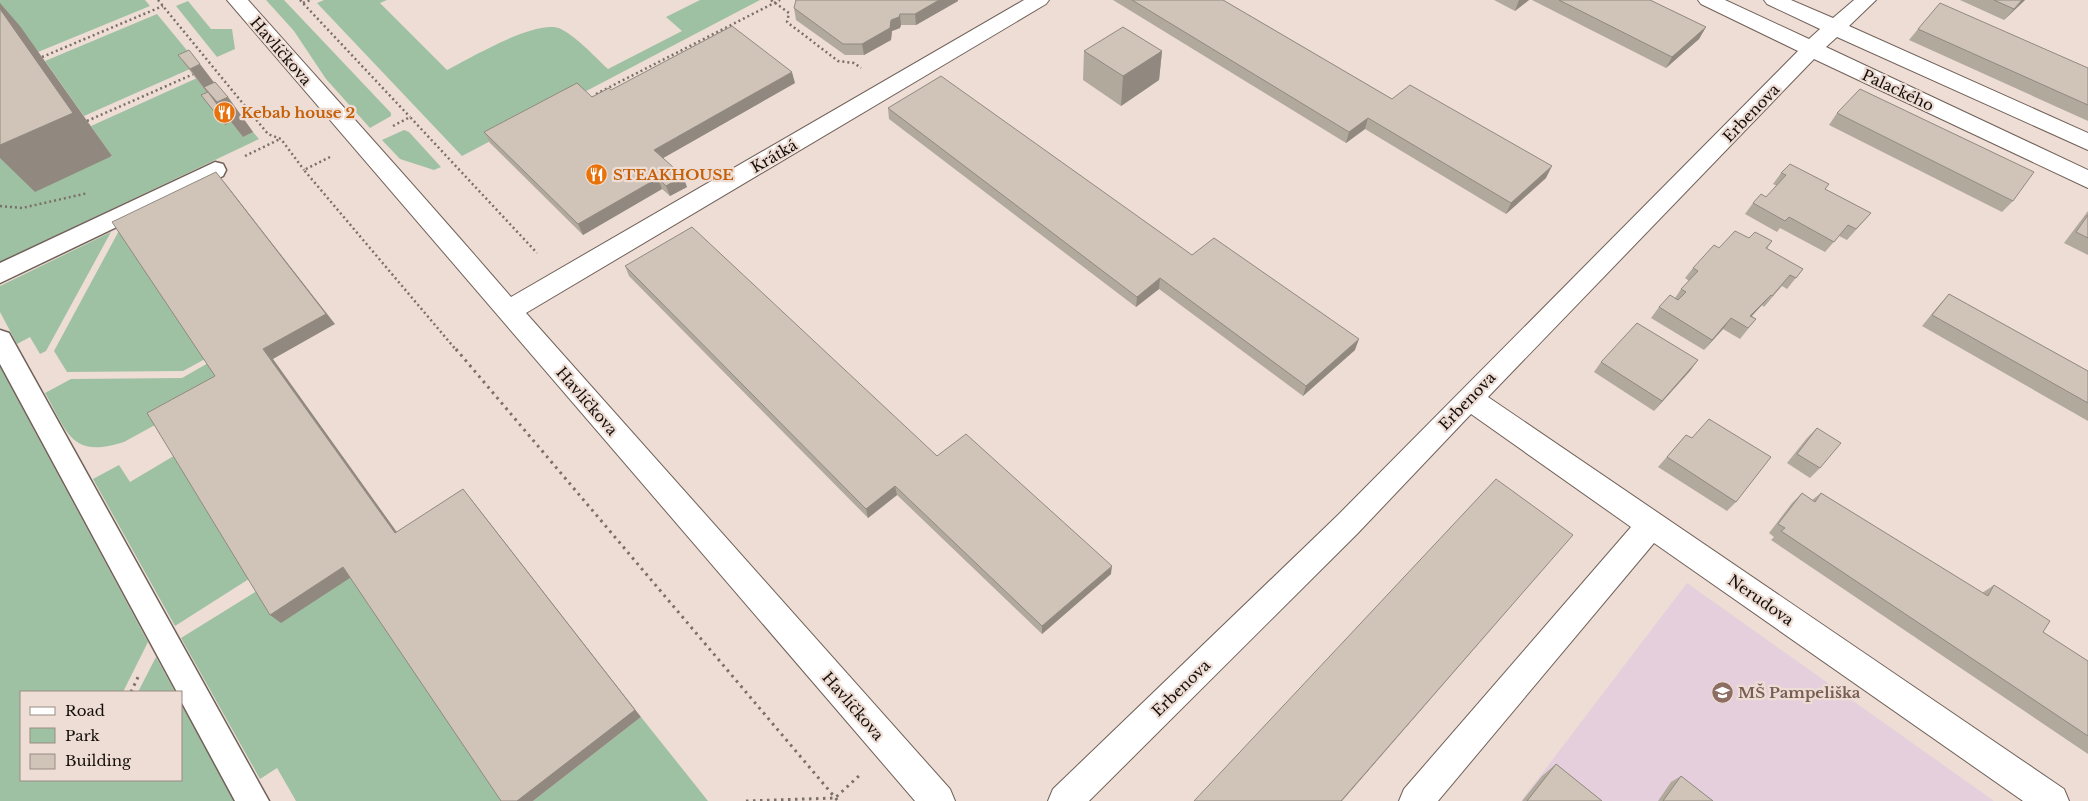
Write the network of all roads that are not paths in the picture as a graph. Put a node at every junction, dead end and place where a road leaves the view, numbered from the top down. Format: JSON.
{"nodes":[{"id":1,"x":237,"y":0,"type":"edge"},
{"id":2,"x":1039,"y":0,"type":"edge"},
{"id":3,"x":1708,"y":0,"type":"edge"},
{"id":4,"x":1774,"y":0,"type":"edge"},
{"id":5,"x":1866,"y":0,"type":"edge"},
{"id":6,"x":1836,"y":27,"type":"junction"},
{"id":7,"x":1812,"y":48,"type":"junction"},
{"id":8,"x":2088,"y":142,"type":"edge"},
{"id":9,"x":215,"y":170,"type":"edge"},
{"id":10,"x":2088,"y":180,"type":"edge"},
{"id":11,"x":0,"y":274,"type":"edge"},
{"id":12,"x":508,"y":310,"type":"junction"},
{"id":13,"x":0,"y":340,"type":"edge"},
{"id":14,"x":1469,"y":398,"type":"junction"},
{"id":15,"x":1652,"y":524,"type":"junction"},
{"id":16,"x":253,"y":801,"type":"edge"},
{"id":17,"x":938,"y":801,"type":"edge"},
{"id":18,"x":1065,"y":801,"type":"edge"},
{"id":19,"x":1416,"y":801,"type":"edge"},
{"id":20,"x":2052,"y":801,"type":"edge"}],
"edges":[{"from":1,"to":12,"type":"street","name":"Havlíčkova"},
{"from":2,"to":12,"type":"street","name":"Krátká"},
{"from":3,"to":7,"type":"street","name":"Palackého"},
{"from":4,"to":6,"type":"street"},
{"from":5,"to":6,"type":"street","name":"Erbenova"},
{"from":6,"to":7,"type":"street","name":"Erbenova"},
{"from":6,"to":8,"type":"street"},
{"from":7,"to":10,"type":"street","name":"Palackého"},
{"from":7,"to":14,"type":"street","name":"Erbenova"},
{"from":9,"to":11,"type":"lane"},
{"from":12,"to":17,"type":"street","name":"Havlíčkova"},
{"from":13,"to":16,"type":"lane"},
{"from":14,"to":15,"type":"street","name":"Nerudova"},
{"from":14,"to":18,"type":"street","name":"Erbenova"},
{"from":15,"to":19,"type":"street"},
{"from":15,"to":20,"type":"street","name":"Nerudova"}]}
